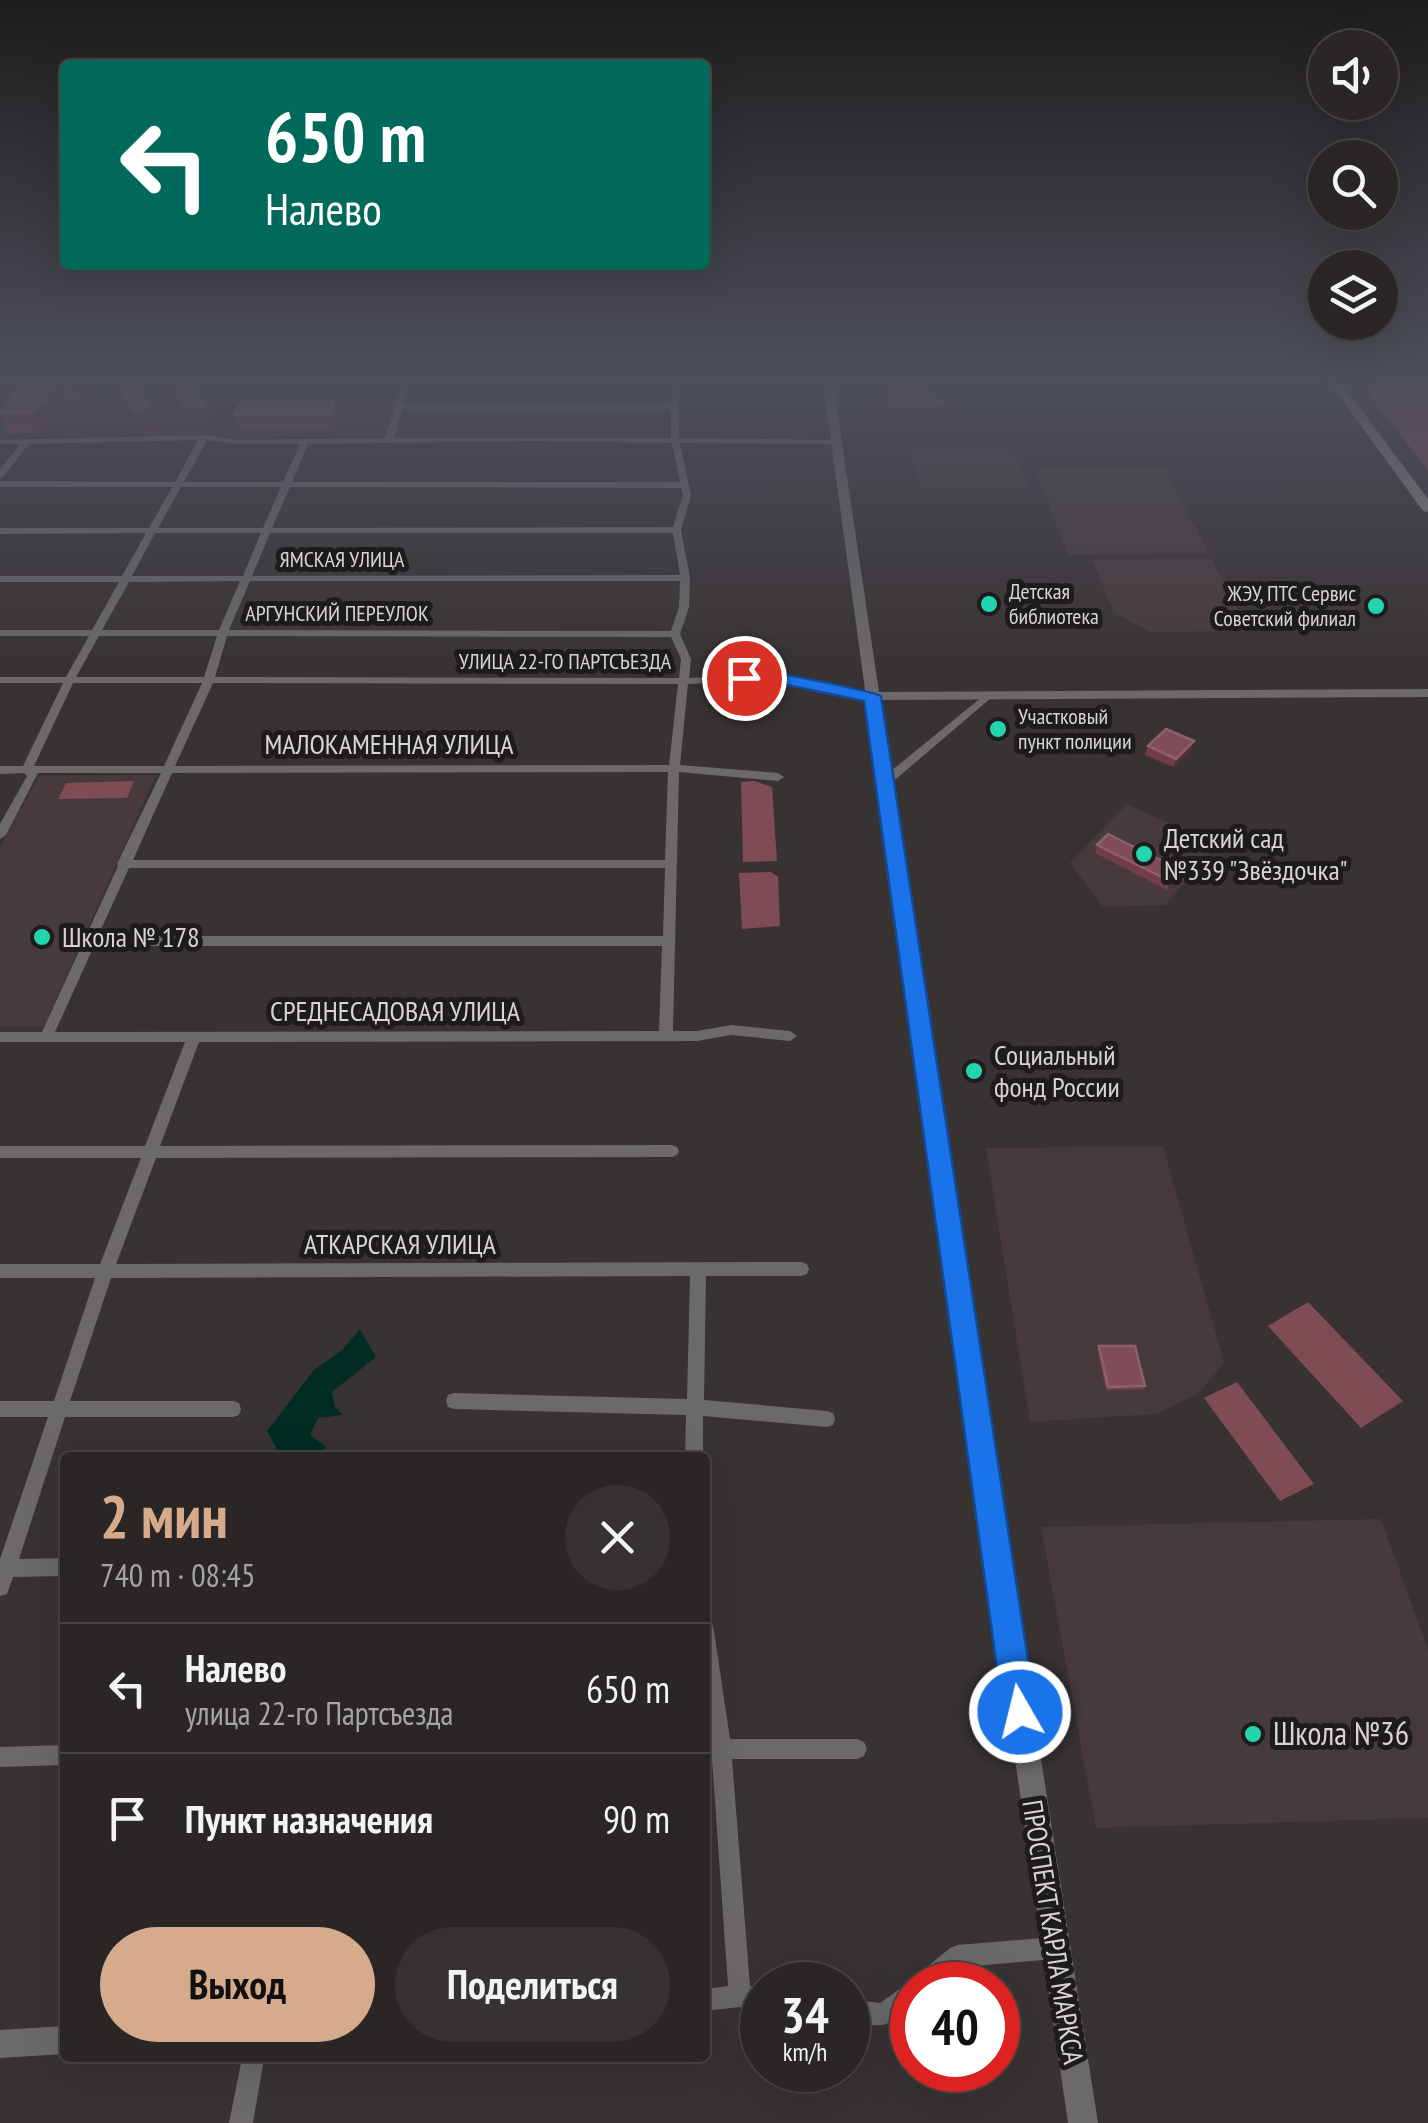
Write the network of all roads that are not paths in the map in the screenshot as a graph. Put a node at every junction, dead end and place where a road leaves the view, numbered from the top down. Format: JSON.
{"nodes":[{"id":1,"x":184,"y":475,"type":"edge"},
{"id":2,"x":289,"y":475,"type":"edge"},
{"id":3,"x":680,"y":475,"type":"edge"},
{"id":4,"x":841,"y":475,"type":"edge"},
{"id":5,"x":1404,"y":475,"type":"edge"},
{"id":6,"x":0,"y":484,"type":"edge"},
{"id":7,"x":179,"y":484,"type":"junction"},
{"id":8,"x":285,"y":484,"type":"junction"},
{"id":9,"x":682,"y":485,"type":"junction"},
{"id":10,"x":1428,"y":508,"type":"edge"},
{"id":11,"x":153,"y":529,"type":"junction"},
{"id":12,"x":270,"y":529,"type":"junction"},
{"id":13,"x":677,"y":530,"type":"junction"},
{"id":14,"x":0,"y":531,"type":"edge"},
{"id":15,"x":684,"y":578,"type":"junction"},
{"id":16,"x":128,"y":579,"type":"junction"},
{"id":17,"x":0,"y":580,"type":"edge"},
{"id":18,"x":246,"y":580,"type":"junction"},
{"id":19,"x":97,"y":632,"type":"junction"},
{"id":20,"x":0,"y":633,"type":"edge"},
{"id":21,"x":223,"y":633,"type":"junction"},
{"id":22,"x":675,"y":634,"type":"junction"},
{"id":23,"x":0,"y":680,"type":"edge"},
{"id":24,"x":69,"y":681,"type":"junction"},
{"id":25,"x":685,"y":681,"type":"junction"},
{"id":26,"x":208,"y":682,"type":"junction"},
{"id":27,"x":1428,"y":693,"type":"edge"},
{"id":28,"x":872,"y":696,"type":"junction"},
{"id":29,"x":987,"y":696,"type":"junction"},
{"id":30,"x":674,"y":768,"type":"junction"},
{"id":31,"x":0,"y":770,"type":"edge"},
{"id":32,"x":27,"y":770,"type":"junction"},
{"id":33,"x":166,"y":770,"type":"junction"},
{"id":34,"x":778,"y":778,"type":"dead end"},
{"id":35,"x":885,"y":782,"type":"junction"},
{"id":36,"x":0,"y":835,"type":"edge"},
{"id":37,"x":123,"y":864,"type":"junction"},
{"id":38,"x":670,"y":864,"type":"junction"},
{"id":39,"x":89,"y":941,"type":"junction"},
{"id":40,"x":669,"y":941,"type":"junction"},
{"id":41,"x":666,"y":1036,"type":"junction"},
{"id":42,"x":790,"y":1036,"type":"dead end"},
{"id":43,"x":0,"y":1037,"type":"edge"},
{"id":44,"x":46,"y":1037,"type":"junction"},
{"id":45,"x":194,"y":1037,"type":"junction"},
{"id":46,"x":150,"y":1151,"type":"junction"},
{"id":47,"x":672,"y":1151,"type":"dead end"},
{"id":48,"x":0,"y":1152,"type":"edge"},
{"id":49,"x":106,"y":1269,"type":"junction"},
{"id":50,"x":698,"y":1269,"type":"junction"},
{"id":51,"x":801,"y":1269,"type":"dead end"},
{"id":52,"x":0,"y":1271,"type":"edge"},
{"id":53,"x":454,"y":1401,"type":"dead end"},
{"id":54,"x":694,"y":1407,"type":"junction"},
{"id":55,"x":0,"y":1409,"type":"edge"},
{"id":56,"x":233,"y":1409,"type":"dead end"},
{"id":57,"x":59,"y":1410,"type":"junction"},
{"id":58,"x":827,"y":1419,"type":"dead end"},
{"id":59,"x":694,"y":1452,"type":"edge"},
{"id":60,"x":60,"y":1567,"type":"edge"},
{"id":61,"x":2,"y":1574,"type":"edge"},
{"id":62,"x":710,"y":1705,"type":"edge"},
{"id":63,"x":713,"y":1749,"type":"edge"},
{"id":64,"x":858,"y":1749,"type":"dead end"},
{"id":65,"x":60,"y":1756,"type":"edge"},
{"id":66,"x":0,"y":1757,"type":"edge"},
{"id":67,"x":1055,"y":1948,"type":"junction"},
{"id":68,"x":746,"y":1962,"type":"edge"},
{"id":69,"x":951,"y":1962,"type":"edge"},
{"id":70,"x":740,"y":1998,"type":"edge"},
{"id":71,"x":710,"y":2000,"type":"edge"},
{"id":72,"x":60,"y":2040,"type":"edge"},
{"id":73,"x":0,"y":2044,"type":"edge"},
{"id":74,"x":252,"y":2062,"type":"edge"},
{"id":75,"x":241,"y":2123,"type":"edge"},
{"id":76,"x":1083,"y":2123,"type":"edge"}],
"edges":[{"from":1,"to":7,"type":"street"},
{"from":2,"to":8,"type":"street"},
{"from":3,"to":9,"type":"street"},
{"from":4,"to":28,"type":"street","name":"ПРОСПЕКТ КАРЛА МАРКСА"},
{"from":5,"to":10,"type":"main road"},
{"from":6,"to":7,"type":"street"},
{"from":7,"to":8,"type":"street"},
{"from":7,"to":11,"type":"street"},
{"from":8,"to":9,"type":"street"},
{"from":8,"to":12,"type":"street"},
{"from":9,"to":13,"type":"street"},
{"from":11,"to":12,"type":"street"},
{"from":11,"to":14,"type":"street"},
{"from":11,"to":16,"type":"street"},
{"from":12,"to":13,"type":"street"},
{"from":12,"to":18,"type":"street"},
{"from":13,"to":15,"type":"street"},
{"from":15,"to":18,"type":"street","name":"ЯМСКАЯ УЛИЦА"},
{"from":15,"to":22,"type":"street"},
{"from":16,"to":17,"type":"street","name":"ЯМСКАЯ УЛИЦА"},
{"from":16,"to":18,"type":"street","name":"ЯМСКАЯ УЛИЦА"},
{"from":16,"to":19,"type":"street"},
{"from":18,"to":21,"type":"street"},
{"from":19,"to":20,"type":"street","name":"АРГУНСКИЙ ПЕРЕУЛОК"},
{"from":19,"to":21,"type":"street","name":"АРГУНСКИЙ ПЕРЕУЛОК"},
{"from":19,"to":24,"type":"street"},
{"from":21,"to":22,"type":"street","name":"АРГУНСКИЙ ПЕРЕУЛОК"},
{"from":21,"to":26,"type":"street"},
{"from":22,"to":25,"type":"street"},
{"from":23,"to":24,"type":"street","name":"УЛИЦА 22-ГО ПАРТСЪЕЗДА"},
{"from":24,"to":26,"type":"street","name":"УЛИЦА 22-ГО ПАРТСЪЕЗДА"},
{"from":24,"to":32,"type":"street"},
{"from":25,"to":26,"type":"street","name":"УЛИЦА 22-ГО ПАРТСЪЕЗДА"},
{"from":25,"to":28,"type":"street","name":"УЛИЦА 22-ГО ПАРТСЪЕЗДА"},
{"from":25,"to":30,"type":"street"},
{"from":26,"to":33,"type":"street"},
{"from":27,"to":29,"type":"street","name":"УЛИЦА 22-ГО ПАРТСЪЕЗДА"},
{"from":28,"to":29,"type":"street","name":"УЛИЦА 22-ГО ПАРТСЪЕЗДА"},
{"from":28,"to":35,"type":"street","name":"ПРОСПЕКТ КАРЛА МАРКСА"},
{"from":29,"to":35,"type":"street"},
{"from":30,"to":33,"type":"street","name":"МАЛОКАМЕННАЯ УЛИЦА"},
{"from":30,"to":34,"type":"street","name":"МАЛОКАМЕННАЯ УЛИЦА"},
{"from":30,"to":38,"type":"street"},
{"from":31,"to":32,"type":"street","name":"МАЛОКАМЕННАЯ УЛИЦА"},
{"from":32,"to":33,"type":"street","name":"МАЛОКАМЕННАЯ УЛИЦА"},
{"from":32,"to":36,"type":"street"},
{"from":33,"to":37,"type":"street"},
{"from":35,"to":67,"type":"street","name":"ПРОСПЕКТ КАРЛА МАРКСА"},
{"from":37,"to":38,"type":"street"},
{"from":37,"to":39,"type":"street"},
{"from":38,"to":40,"type":"street"},
{"from":39,"to":40,"type":"street"},
{"from":39,"to":44,"type":"street"},
{"from":40,"to":41,"type":"street"},
{"from":41,"to":42,"type":"street","name":"СРЕДНЕСАДОВАЯ УЛИЦА"},
{"from":41,"to":45,"type":"street","name":"СРЕДНЕСАДОВАЯ УЛИЦА"},
{"from":43,"to":44,"type":"street","name":"СРЕДНЕСАДОВАЯ УЛИЦА"},
{"from":44,"to":45,"type":"street","name":"СРЕДНЕСАДОВАЯ УЛИЦА"},
{"from":45,"to":46,"type":"street"},
{"from":46,"to":47,"type":"street"},
{"from":46,"to":48,"type":"street"},
{"from":46,"to":49,"type":"street"},
{"from":49,"to":50,"type":"street","name":"АТКАРСКАЯ УЛИЦА"},
{"from":49,"to":52,"type":"street","name":"АТКАРСКАЯ УЛИЦА"},
{"from":49,"to":57,"type":"street"},
{"from":50,"to":51,"type":"street","name":"АТКАРСКАЯ УЛИЦА"},
{"from":50,"to":54,"type":"street"},
{"from":53,"to":54,"type":"street"},
{"from":54,"to":58,"type":"street"},
{"from":54,"to":59,"type":"street"},
{"from":55,"to":57,"type":"street"},
{"from":56,"to":57,"type":"street"},
{"from":57,"to":61,"type":"street"},
{"from":60,"to":61,"type":"street"},
{"from":62,"to":63,"type":"street"},
{"from":63,"to":64,"type":"street"},
{"from":63,"to":68,"type":"street"},
{"from":65,"to":66,"type":"street"},
{"from":67,"to":69,"type":"street"},
{"from":67,"to":76,"type":"street","name":"ПРОСПЕКТ КАРЛА МАРКСА"},
{"from":70,"to":71,"type":"street"},
{"from":72,"to":73,"type":"street"},
{"from":74,"to":75,"type":"street"}]}
